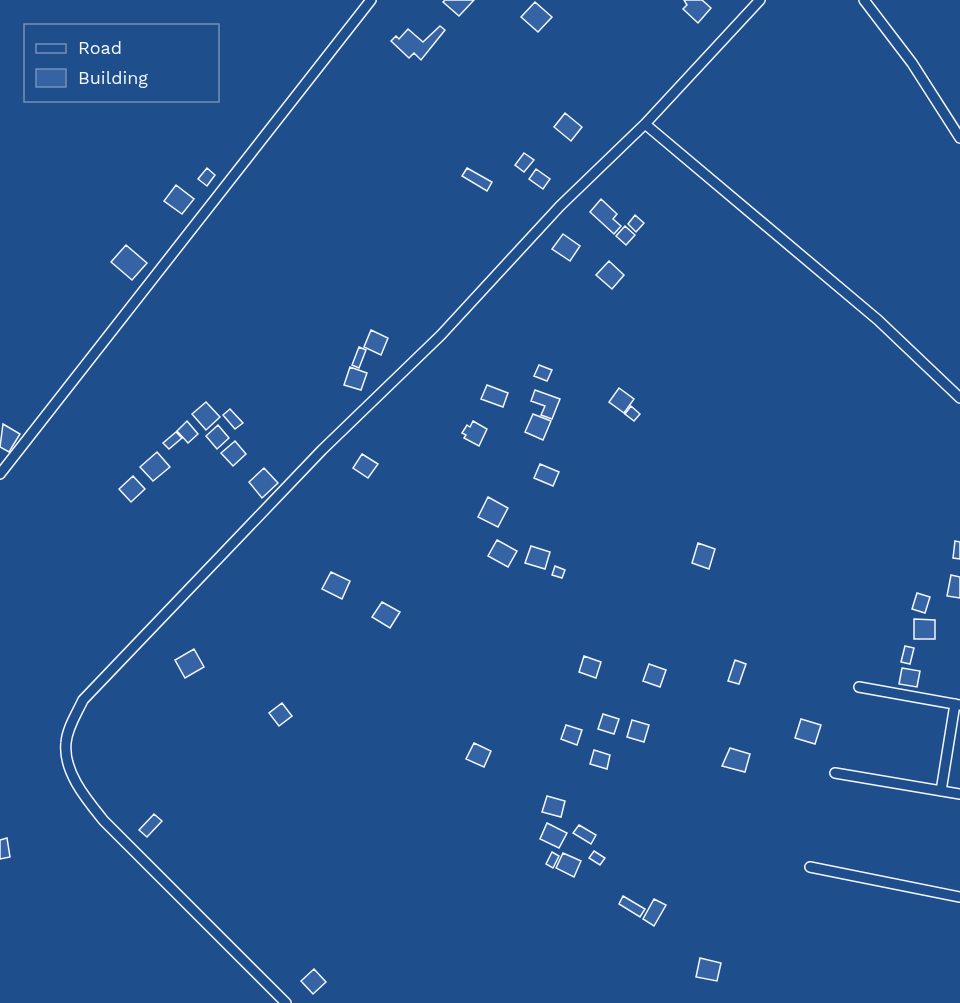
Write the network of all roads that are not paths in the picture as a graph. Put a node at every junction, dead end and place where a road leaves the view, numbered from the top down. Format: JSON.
{"nodes":[{"id":1,"x":371,"y":0,"type":"edge"},
{"id":2,"x":760,"y":0,"type":"edge"},
{"id":3,"x":864,"y":0,"type":"edge"},
{"id":4,"x":645,"y":123,"type":"junction"},
{"id":5,"x":960,"y":138,"type":"edge"},
{"id":6,"x":960,"y":398,"type":"edge"},
{"id":7,"x":0,"y":474,"type":"edge"},
{"id":8,"x":859,"y":687,"type":"dead end"},
{"id":9,"x":957,"y":704,"type":"edge"},
{"id":10,"x":835,"y":773,"type":"dead end"},
{"id":11,"x":941,"y":791,"type":"junction"},
{"id":12,"x":960,"y":794,"type":"edge"},
{"id":13,"x":810,"y":867,"type":"dead end"},
{"id":14,"x":960,"y":897,"type":"edge"},
{"id":15,"x":286,"y":1003,"type":"edge"}],
"edges":[{"from":1,"to":7,"type":"street"},
{"from":2,"to":4,"type":"street"},
{"from":3,"to":5,"type":"street"},
{"from":4,"to":6,"type":"street"},
{"from":4,"to":15,"type":"street"},
{"from":8,"to":9,"type":"street"},
{"from":9,"to":11,"type":"street"},
{"from":10,"to":11,"type":"street"},
{"from":11,"to":12,"type":"street"},
{"from":13,"to":14,"type":"street"}]}
